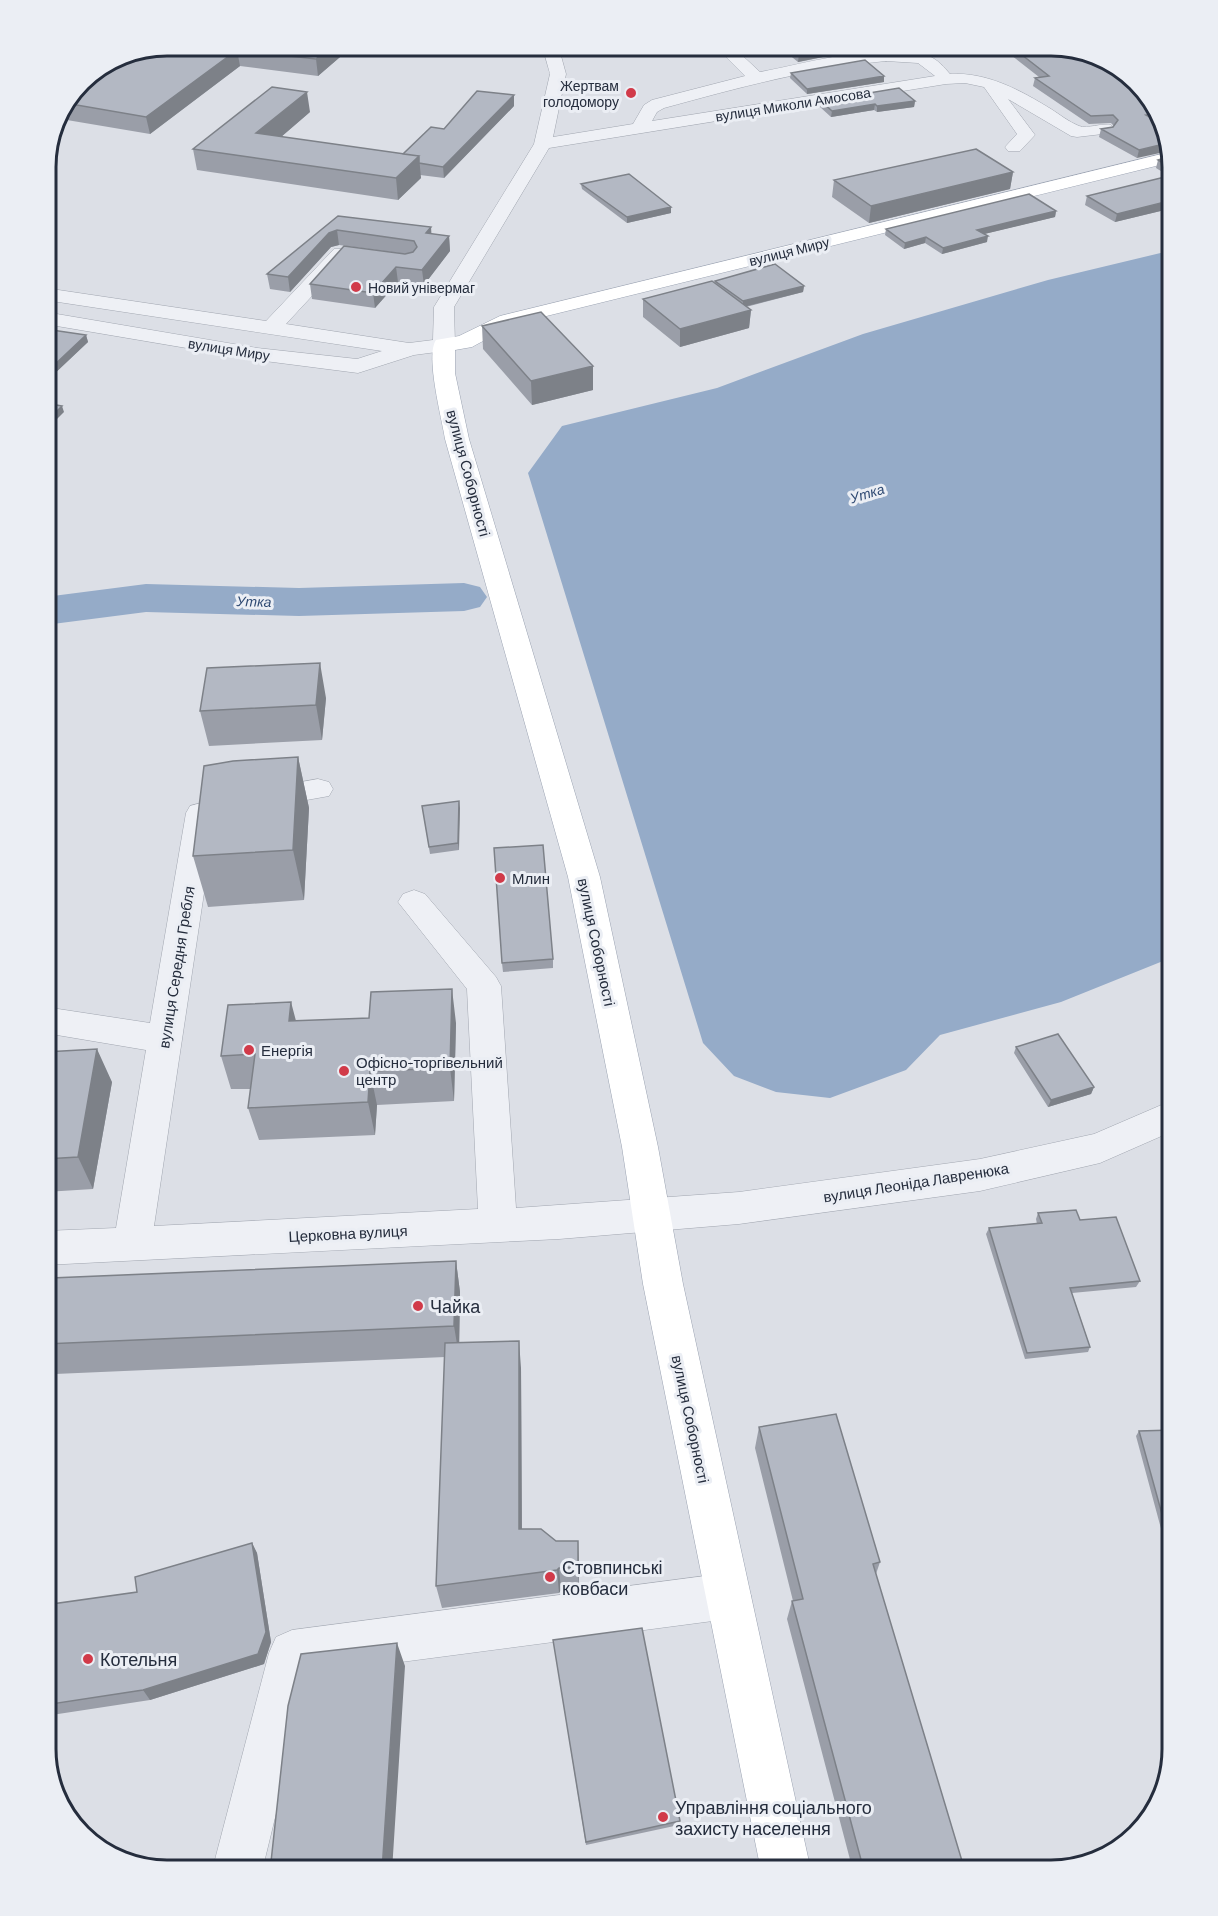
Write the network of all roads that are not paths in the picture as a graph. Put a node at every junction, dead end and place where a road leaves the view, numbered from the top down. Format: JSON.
{"nodes":[{"id":1,"x":553,"y":56,"type":"edge"},
{"id":2,"x":733,"y":56,"type":"edge"},
{"id":3,"x":756,"y":78,"type":"junction"},
{"id":4,"x":946,"y":79,"type":"junction"},
{"id":5,"x":990,"y":84,"type":"junction"},
{"id":6,"x":640,"y":128,"type":"junction"},
{"id":7,"x":1105,"y":129,"type":"edge"},
{"id":8,"x":543,"y":144,"type":"junction"},
{"id":9,"x":1014,"y":147,"type":"dead end"},
{"id":10,"x":1162,"y":159,"type":"edge"},
{"id":11,"x":362,"y":256,"type":"edge"},
{"id":12,"x":56,"y":296,"type":"edge"},
{"id":13,"x":56,"y":320,"type":"edge"},
{"id":14,"x":271,"y":328,"type":"junction"},
{"id":15,"x":444,"y":345,"type":"junction"},
{"id":16,"x":411,"y":349,"type":"junction"},
{"id":17,"x":318,"y":789,"type":"dead end"},
{"id":18,"x":414,"y":902,"type":"dead end"},
{"id":19,"x":56,"y":1022,"type":"edge"},
{"id":20,"x":165,"y":1039,"type":"junction"},
{"id":21,"x":1162,"y":1120,"type":"edge"},
{"id":22,"x":651,"y":1216,"type":"junction"},
{"id":23,"x":498,"y":1226,"type":"junction"},
{"id":24,"x":132,"y":1244,"type":"junction"},
{"id":25,"x":56,"y":1247,"type":"edge"},
{"id":26,"x":728,"y":1596,"type":"junction"},
{"id":27,"x":240,"y":1860,"type":"edge"},
{"id":28,"x":784,"y":1860,"type":"edge"}],
"edges":[{"from":1,"to":8,"type":"street","name":"вулиця Соборності"},
{"from":2,"to":3,"type":"street"},
{"from":3,"to":4,"type":"street","name":"вулиця Миколи Амосова"},
{"from":3,"to":6,"type":"street","name":"вулиця Миколи Амосова"},
{"from":4,"to":5,"type":"street","name":"вулиця Миколи Амосова"},
{"from":4,"to":6,"type":"street","name":"вулиця Миколи Амосова"},
{"from":5,"to":7,"type":"street","name":"вулиця Миколи Амосова"},
{"from":5,"to":9,"type":"street"},
{"from":6,"to":8,"type":"street","name":"вулиця Миколи Амосова"},
{"from":8,"to":15,"type":"street","name":"вулиця Соборності"},
{"from":10,"to":15,"type":"main road","name":"вулиця Миру"},
{"from":11,"to":14,"type":"street"},
{"from":12,"to":14,"type":"street","name":"вулиця Миру"},
{"from":13,"to":16,"type":"street","name":"вулиця Миру"},
{"from":14,"to":16,"type":"street","name":"вулиця Миру"},
{"from":15,"to":16,"type":"street","name":"вулиця Миру"},
{"from":15,"to":22,"type":"main road","name":"вулиця Соборності"},
{"from":17,"to":20,"type":"street","name":"вулиця Середня Гребля"},
{"from":18,"to":23,"type":"street"},
{"from":19,"to":20,"type":"street"},
{"from":20,"to":24,"type":"street","name":"вулиця Середня Гребля"},
{"from":21,"to":22,"type":"street","name":"вулиця Леоніда Лавренюка"},
{"from":22,"to":23,"type":"street","name":"Церковна вулиця"},
{"from":22,"to":26,"type":"main road","name":"вулиця Соборності"},
{"from":23,"to":24,"type":"street","name":"Церковна вулиця"},
{"from":24,"to":25,"type":"street","name":"Церковна вулиця"},
{"from":26,"to":27,"type":"street"},
{"from":26,"to":28,"type":"main road","name":"вулиця Соборності"}]}
